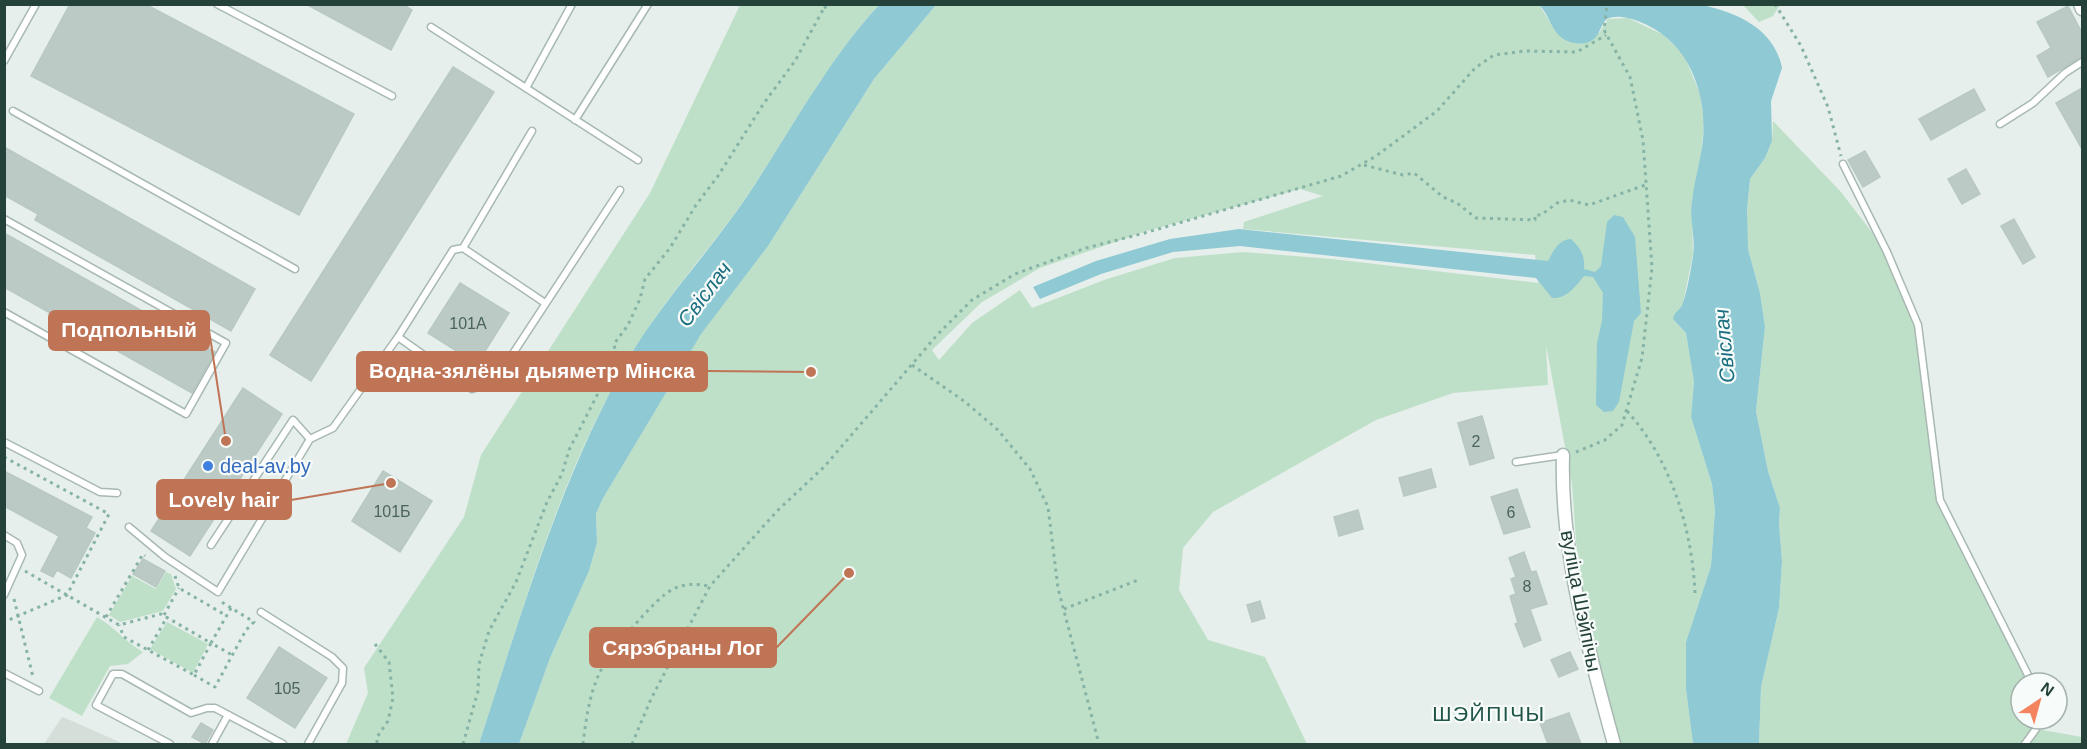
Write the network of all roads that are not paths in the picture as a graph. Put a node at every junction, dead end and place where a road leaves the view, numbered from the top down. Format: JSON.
{"nodes":[{"id":1,"x":36,"y":4,"type":"edge"},
{"id":2,"x":217,"y":4,"type":"edge"},
{"id":3,"x":572,"y":4,"type":"edge"},
{"id":4,"x":648,"y":4,"type":"edge"},
{"id":5,"x":2080,"y":4,"type":"edge"},
{"id":6,"x":2082,"y":9,"type":"edge"},
{"id":7,"x":431,"y":27,"type":"dead end"},
{"id":8,"x":4,"y":61,"type":"edge"},
{"id":9,"x":2082,"y":62,"type":"edge"},
{"id":10,"x":526,"y":88,"type":"junction"},
{"id":11,"x":392,"y":96,"type":"dead end"},
{"id":12,"x":13,"y":111,"type":"dead end"},
{"id":13,"x":575,"y":120,"type":"junction"},
{"id":14,"x":2000,"y":124,"type":"dead end"},
{"id":15,"x":532,"y":131,"type":"dead end"},
{"id":16,"x":638,"y":160,"type":"dead end"},
{"id":17,"x":1843,"y":164,"type":"road end"},
{"id":18,"x":620,"y":190,"type":"dead end"},
{"id":19,"x":4,"y":219,"type":"edge"},
{"id":20,"x":463,"y":248,"type":"junction"},
{"id":21,"x":295,"y":269,"type":"dead end"},
{"id":22,"x":545,"y":303,"type":"junction"},
{"id":23,"x":4,"y":312,"type":"edge"},
{"id":24,"x":398,"y":337,"type":"junction"},
{"id":25,"x":310,"y":439,"type":"junction"},
{"id":26,"x":4,"y":442,"type":"edge"},
{"id":27,"x":1563,"y":455,"type":"joint"},
{"id":28,"x":1516,"y":462,"type":"dead end"},
{"id":29,"x":117,"y":493,"type":"dead end"},
{"id":30,"x":129,"y":527,"type":"dead end"},
{"id":31,"x":4,"y":536,"type":"edge"},
{"id":32,"x":211,"y":545,"type":"dead end"},
{"id":33,"x":18,"y":567,"type":"junction"},
{"id":34,"x":4,"y":577,"type":"edge"},
{"id":35,"x":4,"y":595,"type":"edge"},
{"id":36,"x":261,"y":612,"type":"dead end"},
{"id":37,"x":2026,"y":671,"type":"edge"},
{"id":38,"x":4,"y":673,"type":"edge"},
{"id":39,"x":38,"y":691,"type":"road end"},
{"id":40,"x":228,"y":714,"type":"junction"},
{"id":41,"x":2035,"y":731,"type":"edge"},
{"id":42,"x":170,"y":744,"type":"edge"},
{"id":43,"x":212,"y":744,"type":"edge"},
{"id":44,"x":283,"y":744,"type":"edge"},
{"id":45,"x":308,"y":744,"type":"edge"},
{"id":46,"x":1614,"y":744,"type":"edge"},
{"id":47,"x":2025,"y":744,"type":"edge"}],
"edges":[{"from":1,"to":8,"type":"lane"},
{"from":2,"to":11,"type":"lane"},
{"from":3,"to":10,"type":"lane"},
{"from":4,"to":13,"type":"lane"},
{"from":5,"to":6,"type":"street"},
{"from":7,"to":10,"type":"lane"},
{"from":9,"to":14,"type":"lane"},
{"from":10,"to":13,"type":"lane"},
{"from":12,"to":21,"type":"lane"},
{"from":13,"to":16,"type":"lane"},
{"from":15,"to":20,"type":"lane"},
{"from":17,"to":37,"type":"lane"},
{"from":18,"to":22,"type":"lane"},
{"from":19,"to":23,"type":"lane"},
{"from":20,"to":22,"type":"lane"},
{"from":20,"to":24,"type":"lane"},
{"from":22,"to":24,"type":"lane"},
{"from":24,"to":25,"type":"lane"},
{"from":25,"to":30,"type":"lane"},
{"from":25,"to":32,"type":"lane"},
{"from":26,"to":29,"type":"lane"},
{"from":27,"to":28,"type":"lane"},
{"from":27,"to":46,"type":"street","name":"вуліца Шэйпічы"},
{"from":31,"to":33,"type":"lane"},
{"from":33,"to":34,"type":"lane"},
{"from":33,"to":35,"type":"lane"},
{"from":36,"to":45,"type":"lane"},
{"from":38,"to":39,"type":"lane"},
{"from":40,"to":42,"type":"lane"},
{"from":40,"to":43,"type":"lane"},
{"from":40,"to":44,"type":"lane"},
{"from":41,"to":47,"type":"lane"}]}
